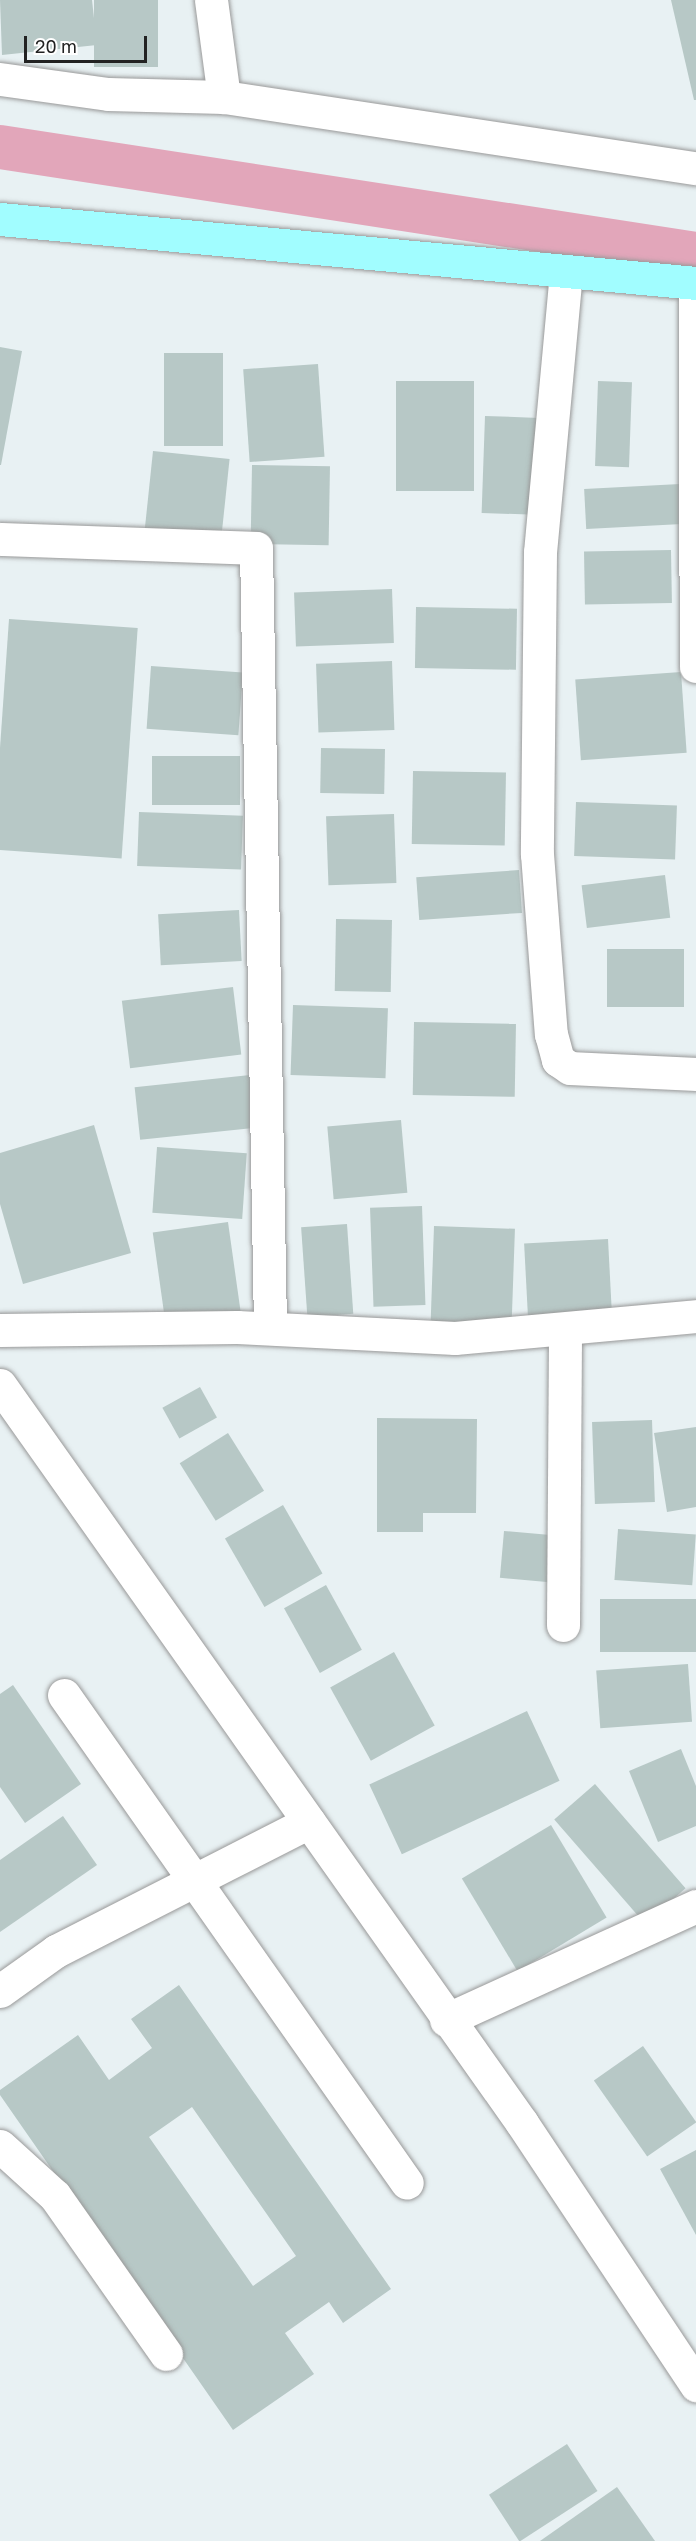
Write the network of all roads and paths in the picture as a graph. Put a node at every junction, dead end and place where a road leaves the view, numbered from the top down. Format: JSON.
{"nodes":[{"id":1,"x":211,"y":0,"type":"edge"},
{"id":2,"x":0,"y":79,"type":"edge"},
{"id":3,"x":224,"y":98,"type":"junction"},
{"id":4,"x":696,"y":168,"type":"edge"},
{"id":5,"x":0,"y":219,"type":"edge"},
{"id":6,"x":566,"y":272,"type":"junction"},
{"id":7,"x":695,"y":283,"type":"edge"},
{"id":8,"x":0,"y":539,"type":"edge"},
{"id":9,"x":696,"y":666,"type":"edge"},
{"id":10,"x":696,"y":1074,"type":"edge"},
{"id":11,"x":696,"y":1316,"type":"edge"},
{"id":12,"x":270,"y":1328,"type":"junction"},
{"id":13,"x":0,"y":1330,"type":"edge"},
{"id":14,"x":565,"y":1331,"type":"junction"},
{"id":15,"x":0,"y":1385,"type":"edge"},
{"id":16,"x":563,"y":1625,"type":"dead end"},
{"id":17,"x":64,"y":1695,"type":"dead end"},
{"id":18,"x":309,"y":1822,"type":"junction"},
{"id":19,"x":195,"y":1878,"type":"junction"},
{"id":20,"x":696,"y":1906,"type":"edge"},
{"id":21,"x":0,"y":1991,"type":"edge"},
{"id":22,"x":446,"y":2020,"type":"junction"},
{"id":23,"x":0,"y":2146,"type":"edge"},
{"id":24,"x":407,"y":2183,"type":"dead end"},
{"id":25,"x":166,"y":2355,"type":"dead end"},
{"id":26,"x":696,"y":2385,"type":"edge"}],
"edges":[{"from":1,"to":3,"type":"street"},
{"from":2,"to":3,"type":"street"},
{"from":3,"to":4,"type":"street"},
{"from":5,"to":6,"type":"main road"},
{"from":6,"to":7,"type":"main road"},
{"from":6,"to":10,"type":"street"},
{"from":7,"to":9,"type":"street"},
{"from":8,"to":12,"type":"street"},
{"from":11,"to":14,"type":"street"},
{"from":12,"to":13,"type":"street"},
{"from":12,"to":14,"type":"street"},
{"from":14,"to":16,"type":"street"},
{"from":15,"to":18,"type":"street"},
{"from":17,"to":19,"type":"street"},
{"from":18,"to":19,"type":"street"},
{"from":18,"to":22,"type":"street"},
{"from":19,"to":21,"type":"street"},
{"from":19,"to":24,"type":"street"},
{"from":20,"to":22,"type":"street"},
{"from":22,"to":26,"type":"street"},
{"from":23,"to":25,"type":"street"}]}
